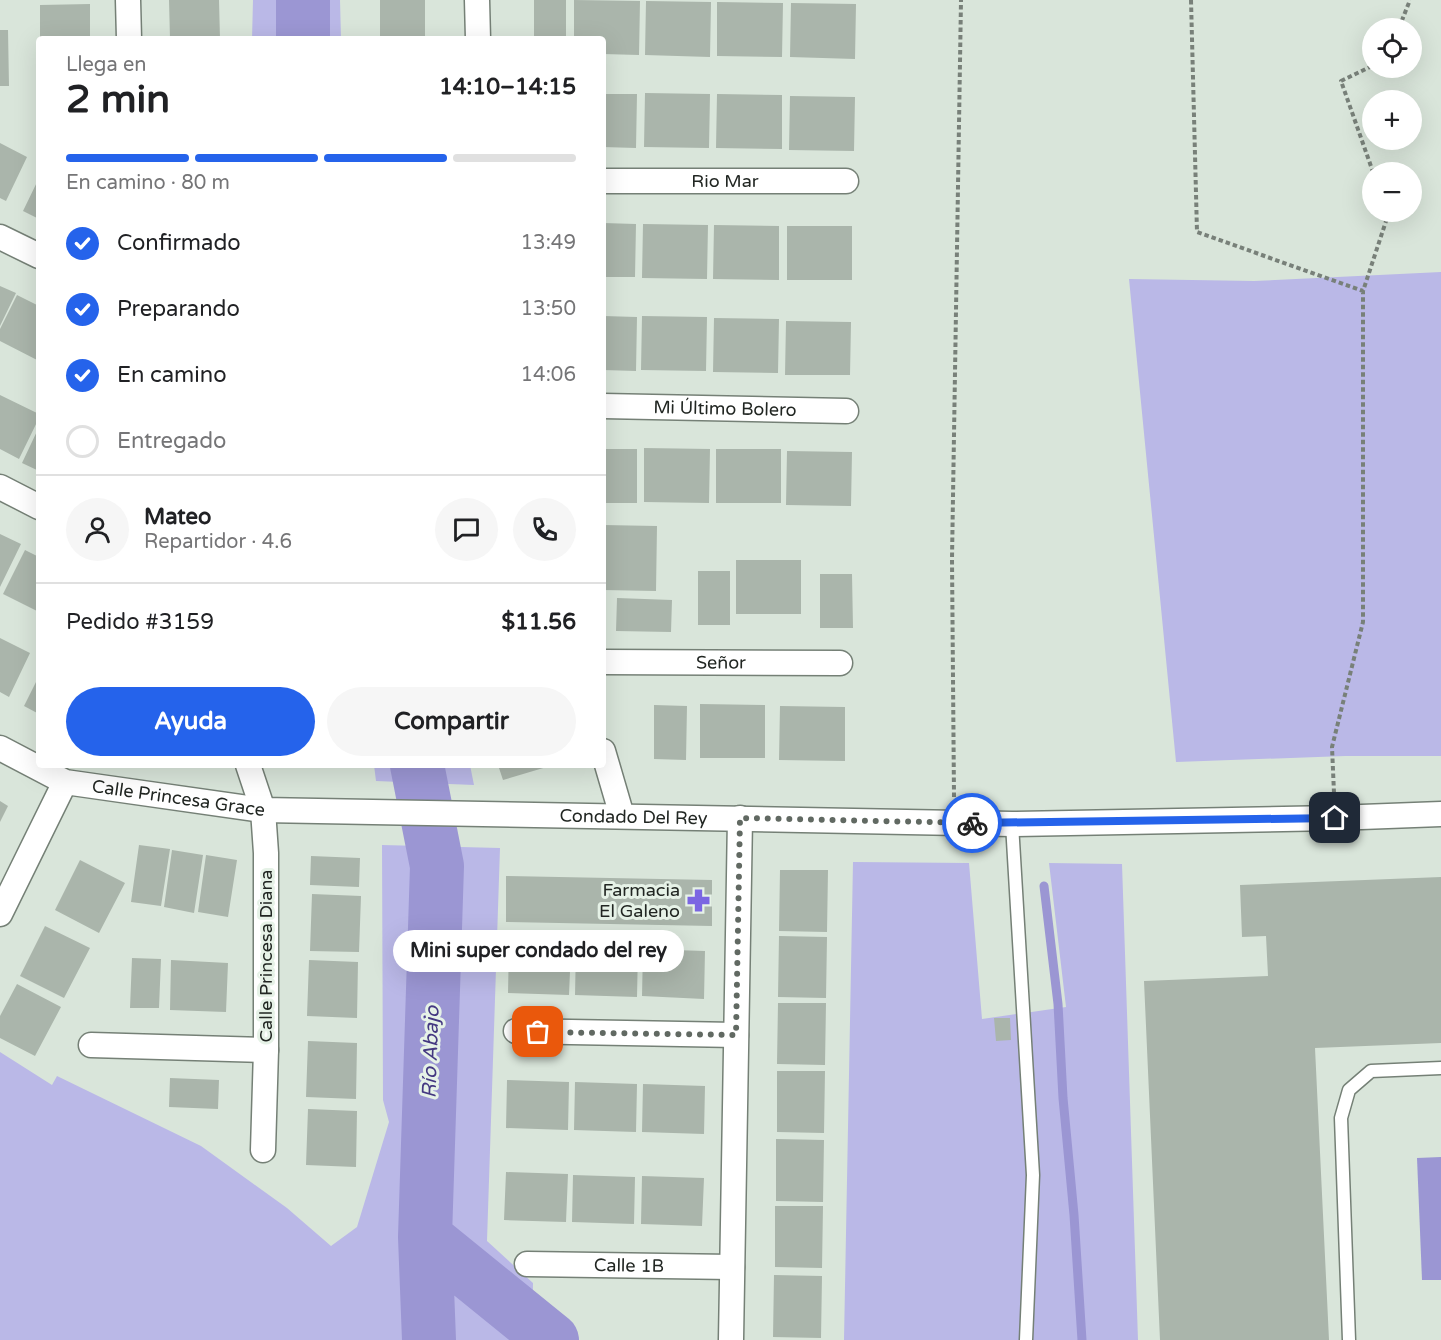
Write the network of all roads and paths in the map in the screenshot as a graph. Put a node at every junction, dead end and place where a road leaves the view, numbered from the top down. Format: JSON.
{"nodes":[{"id":1,"x":128,"y":0,"type":"edge"},
{"id":2,"x":477,"y":0,"type":"edge"},
{"id":3,"x":961,"y":0,"type":"edge"},
{"id":4,"x":1191,"y":0,"type":"edge"},
{"id":5,"x":1410,"y":0,"type":"edge"},
{"id":6,"x":1403,"y":18,"type":"edge"},
{"id":7,"x":129,"y":36,"type":"edge"},
{"id":8,"x":478,"y":36,"type":"edge"},
{"id":9,"x":1362,"y":71,"type":"edge"},
{"id":10,"x":1369,"y":162,"type":"edge"},
{"id":11,"x":606,"y":181,"type":"edge"},
{"id":12,"x":846,"y":181,"type":"dead end"},
{"id":13,"x":1386,"y":222,"type":"edge"},
{"id":14,"x":0,"y":237,"type":"edge"},
{"id":15,"x":36,"y":255,"type":"edge"},
{"id":16,"x":1363,"y":291,"type":"junction"},
{"id":17,"x":606,"y":406,"type":"edge"},
{"id":18,"x":846,"y":411,"type":"dead end"},
{"id":19,"x":0,"y":487,"type":"edge"},
{"id":20,"x":36,"y":505,"type":"edge"},
{"id":21,"x":606,"y":662,"type":"edge"},
{"id":22,"x":840,"y":663,"type":"dead end"},
{"id":23,"x":0,"y":748,"type":"edge"},
{"id":24,"x":606,"y":761,"type":"edge"},
{"id":25,"x":36,"y":767,"type":"edge"},
{"id":26,"x":38,"y":768,"type":"edge"},
{"id":27,"x":249,"y":768,"type":"edge"},
{"id":28,"x":65,"y":782,"type":"junction"},
{"id":29,"x":263,"y":810,"type":"junction"},
{"id":30,"x":365,"y":812,"type":"joint"},
{"id":31,"x":1441,"y":814,"type":"edge"},
{"id":32,"x":622,"y":816,"type":"junction"},
{"id":33,"x":740,"y":818,"type":"junction"},
{"id":34,"x":1335,"y":818,"type":"junction"},
{"id":35,"x":954,"y":823,"type":"junction"},
{"id":36,"x":1012,"y":824,"type":"junction"},
{"id":37,"x":0,"y":914,"type":"edge"},
{"id":38,"x":516,"y":1031,"type":"dead end"},
{"id":39,"x":736,"y":1035,"type":"junction"},
{"id":40,"x":91,"y":1045,"type":"dead end"},
{"id":41,"x":266,"y":1050,"type":"junction"},
{"id":42,"x":1441,"y":1068,"type":"edge"},
{"id":43,"x":263,"y":1150,"type":"dead end"},
{"id":44,"x":527,"y":1264,"type":"dead end"},
{"id":45,"x":732,"y":1267,"type":"junction"},
{"id":46,"x":731,"y":1340,"type":"edge"},
{"id":47,"x":1026,"y":1340,"type":"edge"},
{"id":48,"x":1350,"y":1340,"type":"edge"}],
"edges":[{"from":1,"to":7,"type":"street"},
{"from":2,"to":8,"type":"street"},
{"from":3,"to":35,"type":"path"},
{"from":4,"to":16,"type":"path"},
{"from":5,"to":6,"type":"path"},
{"from":9,"to":10,"type":"path"},
{"from":11,"to":12,"type":"street","name":"Rio Mar"},
{"from":13,"to":16,"type":"path"},
{"from":14,"to":15,"type":"street"},
{"from":16,"to":34,"type":"path"},
{"from":17,"to":18,"type":"street","name":"Mi Último Bolero"},
{"from":19,"to":20,"type":"street"},
{"from":21,"to":22,"type":"street","name":"Señor"},
{"from":23,"to":25,"type":"street","name":"Calle Princesa Grace"},
{"from":24,"to":32,"type":"street"},
{"from":26,"to":28,"type":"street","name":"Calle Princesa Grace"},
{"from":27,"to":29,"type":"street","name":"Calle Princesa Diana"},
{"from":28,"to":29,"type":"street","name":"Calle Princesa Grace"},
{"from":28,"to":37,"type":"street"},
{"from":29,"to":30,"type":"street","name":"Calle Princesa Grace"},
{"from":29,"to":41,"type":"street","name":"Calle Princesa Diana"},
{"from":30,"to":32,"type":"street","name":"Condado Del Rey"},
{"from":31,"to":34,"type":"street","name":"Condado Del Rey"},
{"from":32,"to":33,"type":"street","name":"Condado Del Rey"},
{"from":33,"to":35,"type":"street","name":"Condado Del Rey"},
{"from":33,"to":39,"type":"street"},
{"from":34,"to":36,"type":"street","name":"Condado Del Rey"},
{"from":35,"to":36,"type":"street","name":"Condado Del Rey"},
{"from":36,"to":47,"type":"lane"},
{"from":38,"to":39,"type":"street"},
{"from":39,"to":45,"type":"street"},
{"from":40,"to":41,"type":"street"},
{"from":41,"to":43,"type":"street","name":"Calle Princesa Diana"},
{"from":42,"to":48,"type":"lane"},
{"from":44,"to":45,"type":"street","name":"Calle 1B"},
{"from":45,"to":46,"type":"street"}]}
